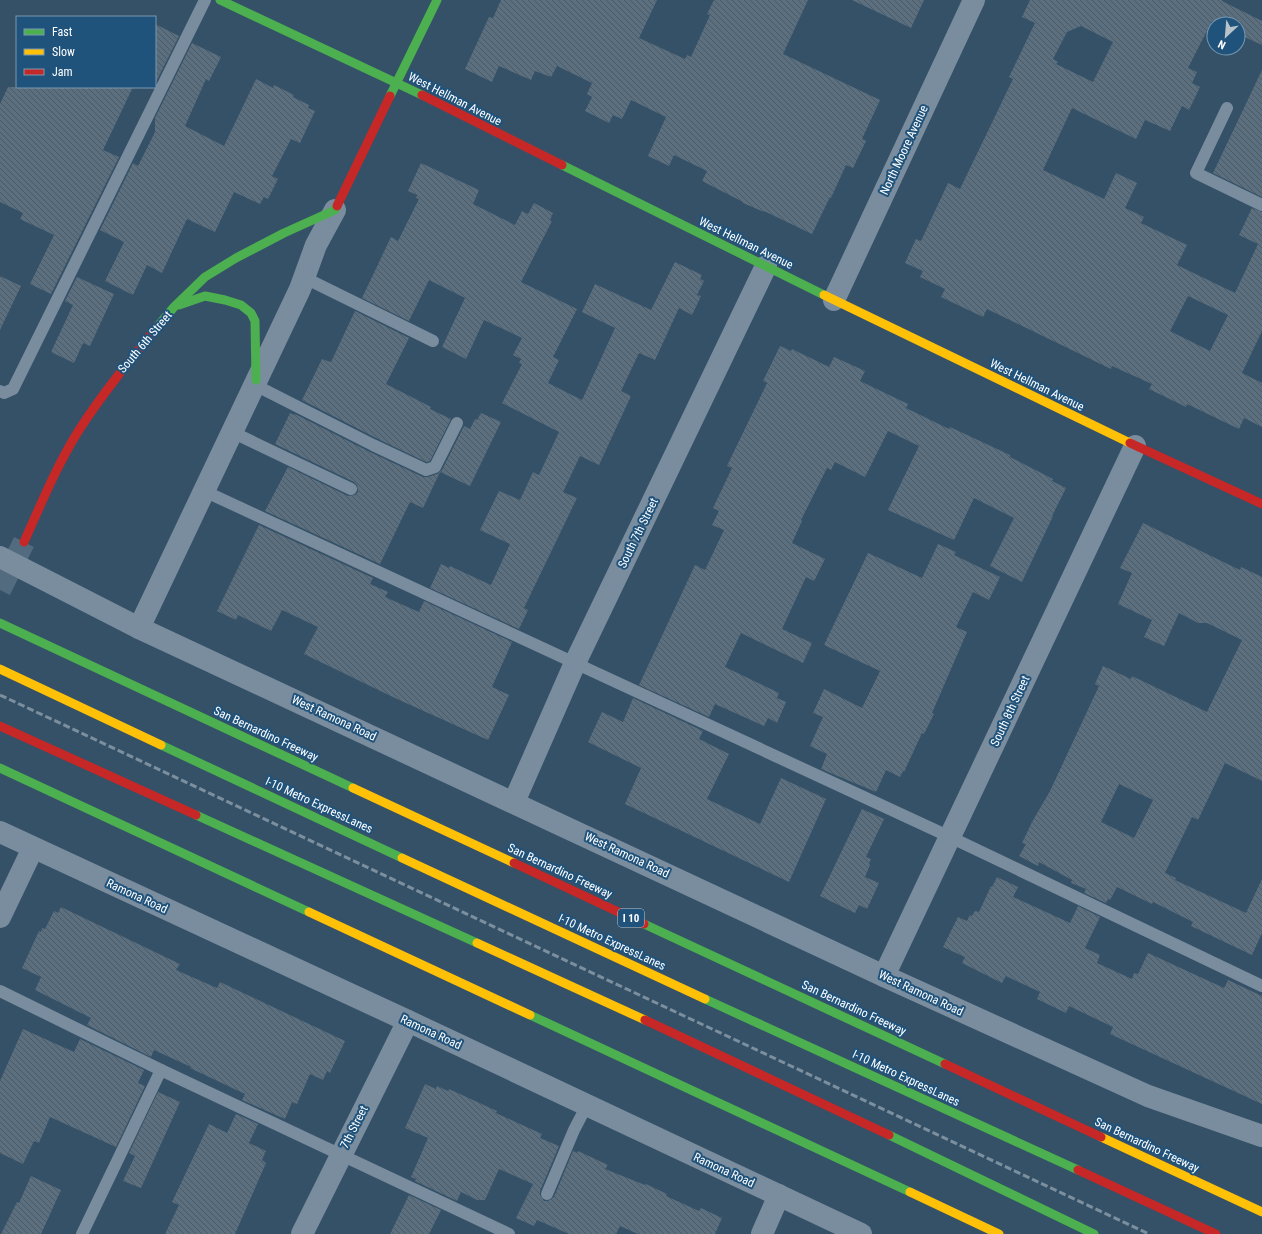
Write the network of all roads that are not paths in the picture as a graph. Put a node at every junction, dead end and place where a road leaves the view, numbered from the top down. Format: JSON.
{"nodes":[{"id":1,"x":205,"y":0,"type":"edge"},
{"id":2,"x":220,"y":0,"type":"edge"},
{"id":3,"x":438,"y":0,"type":"edge"},
{"id":4,"x":974,"y":0,"type":"edge"},
{"id":5,"x":398,"y":83,"type":"junction"},
{"id":6,"x":1227,"y":108,"type":"dead end"},
{"id":7,"x":1262,"y":205,"type":"edge"},
{"id":8,"x":335,"y":210,"type":"junction"},
{"id":9,"x":766,"y":266,"type":"junction"},
{"id":10,"x":305,"y":278,"type":"junction"},
{"id":11,"x":834,"y":300,"type":"junction"},
{"id":12,"x":174,"y":307,"type":"junction"},
{"id":13,"x":433,"y":341,"type":"dead end"},
{"id":14,"x":255,"y":383,"type":"junction"},
{"id":15,"x":0,"y":391,"type":"edge"},
{"id":16,"x":456,"y":423,"type":"dead end"},
{"id":17,"x":232,"y":432,"type":"junction"},
{"id":18,"x":1135,"y":446,"type":"junction"},
{"id":19,"x":350,"y":489,"type":"dead end"},
{"id":20,"x":204,"y":491,"type":"junction"},
{"id":21,"x":1262,"y":504,"type":"edge"},
{"id":22,"x":24,"y":542,"type":"tunnel mouth"},
{"id":23,"x":0,"y":556,"type":"edge"},
{"id":24,"x":0,"y":624,"type":"edge"},
{"id":25,"x":140,"y":628,"type":"junction"},
{"id":26,"x":575,"y":663,"type":"junction"},
{"id":27,"x":0,"y":669,"type":"edge"},
{"id":28,"x":0,"y":726,"type":"edge"},
{"id":29,"x":0,"y":768,"type":"edge"},
{"id":30,"x":514,"y":802,"type":"junction"},
{"id":31,"x":0,"y":832,"type":"edge"},
{"id":32,"x":950,"y":837,"type":"junction"},
{"id":33,"x":33,"y":848,"type":"junction"},
{"id":34,"x":0,"y":917,"type":"edge"},
{"id":35,"x":884,"y":976,"type":"junction"},
{"id":36,"x":1262,"y":986,"type":"edge"},
{"id":37,"x":0,"y":991,"type":"edge"},
{"id":38,"x":408,"y":1021,"type":"junction"},
{"id":39,"x":161,"y":1070,"type":"junction"},
{"id":40,"x":587,"y":1105,"type":"junction"},
{"id":41,"x":1262,"y":1136,"type":"edge"},
{"id":42,"x":340,"y":1155,"type":"junction"},
{"id":43,"x":547,"y":1194,"type":"dead end"},
{"id":44,"x":779,"y":1195,"type":"junction"},
{"id":45,"x":1262,"y":1212,"type":"edge"},
{"id":46,"x":82,"y":1234,"type":"edge"},
{"id":47,"x":302,"y":1234,"type":"edge"},
{"id":48,"x":509,"y":1234,"type":"edge"},
{"id":49,"x":762,"y":1234,"type":"edge"},
{"id":50,"x":861,"y":1234,"type":"edge"},
{"id":51,"x":999,"y":1234,"type":"edge"},
{"id":52,"x":1094,"y":1234,"type":"edge"},
{"id":53,"x":1216,"y":1234,"type":"edge"}],
"edges":[{"from":1,"to":15,"type":"lane"},
{"from":2,"to":5,"type":"main road","name":"West Hellman Avenue"},
{"from":3,"to":5,"type":"main road"},
{"from":4,"to":11,"type":"street","name":"North Moore Avenue"},
{"from":5,"to":8,"type":"main road"},
{"from":5,"to":9,"type":"main road","name":"West Hellman Avenue"},
{"from":6,"to":7,"type":"lane"},
{"from":8,"to":10,"type":"street"},
{"from":8,"to":12,"type":"main road","name":"South 6th Street"},
{"from":9,"to":11,"type":"main road","name":"West Hellman Avenue"},
{"from":9,"to":26,"type":"street","name":"South 7th Street"},
{"from":10,"to":13,"type":"lane"},
{"from":10,"to":14,"type":"street"},
{"from":11,"to":18,"type":"main road","name":"West Hellman Avenue"},
{"from":12,"to":14,"type":"main road"},
{"from":12,"to":22,"type":"main road","name":"South 6th Street"},
{"from":14,"to":16,"type":"lane"},
{"from":14,"to":17,"type":"street"},
{"from":17,"to":19,"type":"lane"},
{"from":17,"to":20,"type":"street"},
{"from":18,"to":21,"type":"main road","name":"West Hellman Avenue"},
{"from":18,"to":32,"type":"street","name":"South 8th Street"},
{"from":20,"to":25,"type":"street"},
{"from":20,"to":26,"type":"lane"},
{"from":23,"to":25,"type":"street","name":"West Ramona Road"},
{"from":24,"to":45,"type":"main road","name":"San Bernardino Freeway","number":"I 10"},
{"from":25,"to":30,"type":"street","name":"West Ramona Road"},
{"from":26,"to":30,"type":"street","name":"South 7th Street"},
{"from":26,"to":32,"type":"lane"},
{"from":27,"to":53,"type":"main road","name":"I-10 Metro ExpressLanes"},
{"from":28,"to":52,"type":"main road"},
{"from":29,"to":51,"type":"main road"},
{"from":30,"to":35,"type":"street","name":"West Ramona Road"},
{"from":31,"to":33,"type":"street","name":"Ramona Road"},
{"from":32,"to":35,"type":"street","name":"South 8th Street"},
{"from":32,"to":36,"type":"lane"},
{"from":33,"to":34,"type":"street"},
{"from":33,"to":38,"type":"street","name":"Ramona Road"},
{"from":35,"to":41,"type":"street","name":"West Ramona Road"},
{"from":37,"to":39,"type":"lane"},
{"from":38,"to":40,"type":"street","name":"Ramona Road"},
{"from":38,"to":42,"type":"street","name":"7th Street"},
{"from":39,"to":42,"type":"lane"},
{"from":39,"to":46,"type":"lane"},
{"from":40,"to":43,"type":"lane"},
{"from":40,"to":44,"type":"street","name":"Ramona Road"},
{"from":42,"to":47,"type":"street","name":"7th Street"},
{"from":42,"to":48,"type":"lane"},
{"from":44,"to":49,"type":"street"},
{"from":44,"to":50,"type":"street","name":"Ramona Road"}]}
